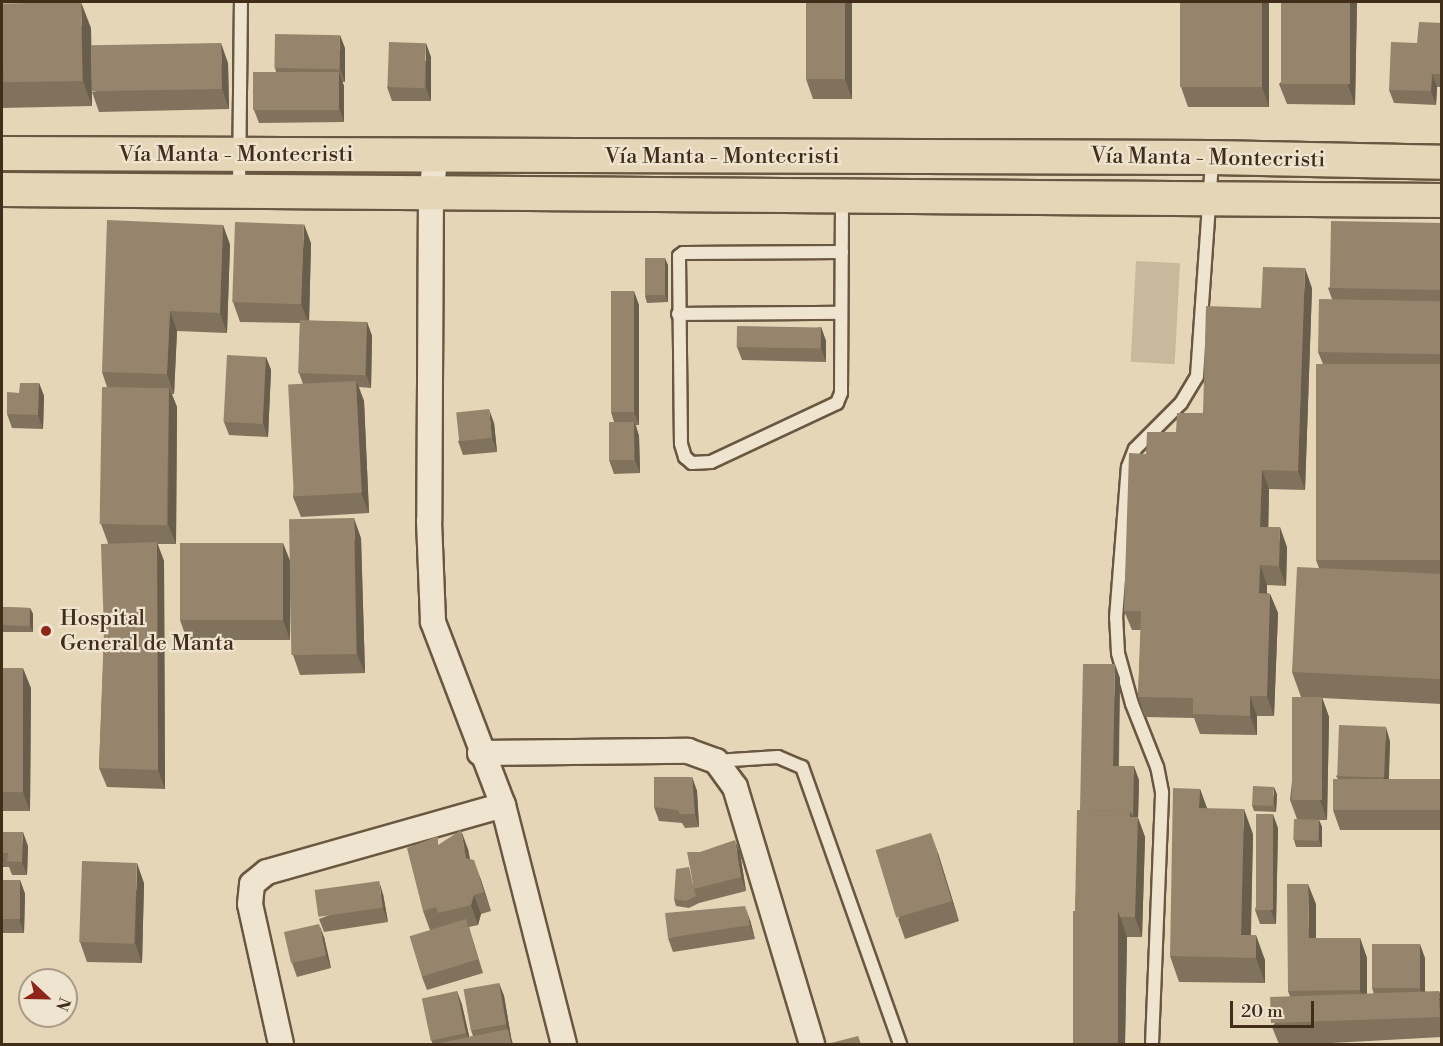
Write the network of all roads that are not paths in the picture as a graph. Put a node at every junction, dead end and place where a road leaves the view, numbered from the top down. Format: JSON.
{"nodes":[{"id":1,"x":240,"y":2,"type":"edge"},
{"id":2,"x":2,"y":153,"type":"edge"},
{"id":3,"x":241,"y":156,"type":"junction"},
{"id":4,"x":436,"y":156,"type":"junction"},
{"id":5,"x":1212,"y":157,"type":"junction"},
{"id":6,"x":1442,"y":162,"type":"edge"},
{"id":7,"x":2,"y":189,"type":"edge"},
{"id":8,"x":239,"y":191,"type":"junction"},
{"id":9,"x":431,"y":192,"type":"junction"},
{"id":10,"x":842,"y":194,"type":"junction"},
{"id":11,"x":1212,"y":196,"type":"junction"},
{"id":12,"x":1442,"y":201,"type":"edge"},
{"id":13,"x":842,"y":252,"type":"junction"},
{"id":14,"x":841,"y":313,"type":"junction"},
{"id":15,"x":678,"y":314,"type":"junction"},
{"id":16,"x":480,"y":753,"type":"junction"},
{"id":17,"x":716,"y":761,"type":"junction"},
{"id":18,"x":502,"y":805,"type":"junction"},
{"id":19,"x":281,"y":1044,"type":"edge"},
{"id":20,"x":564,"y":1044,"type":"edge"},
{"id":21,"x":812,"y":1044,"type":"edge"},
{"id":22,"x":900,"y":1044,"type":"edge"},
{"id":23,"x":1152,"y":1044,"type":"edge"}],
"edges":[{"from":1,"to":3,"type":"lane"},
{"from":2,"to":3,"type":"main road","name":"Vía Manta - Montecristi"},
{"from":3,"to":4,"type":"main road","name":"Vía Manta - Montecristi"},
{"from":3,"to":8,"type":"lane"},
{"from":4,"to":5,"type":"main road","name":"Vía Manta - Montecristi"},
{"from":4,"to":9,"type":"street"},
{"from":5,"to":6,"type":"main road","name":"Vía Manta - Montecristi"},
{"from":5,"to":11,"type":"lane"},
{"from":7,"to":8,"type":"main road","name":"Vía Manta - Montecristi"},
{"from":8,"to":9,"type":"main road","name":"Vía Manta - Montecristi"},
{"from":9,"to":10,"type":"main road","name":"Vía Manta - Montecristi"},
{"from":9,"to":16,"type":"street"},
{"from":10,"to":11,"type":"main road","name":"Vía Manta - Montecristi"},
{"from":10,"to":13,"type":"lane"},
{"from":11,"to":12,"type":"main road","name":"Vía Manta - Montecristi"},
{"from":11,"to":23,"type":"lane"},
{"from":13,"to":14,"type":"lane"},
{"from":13,"to":15,"type":"lane"},
{"from":14,"to":15,"type":"lane"},
{"from":14,"to":15,"type":"lane"},
{"from":16,"to":17,"type":"street"},
{"from":16,"to":18,"type":"street"},
{"from":17,"to":21,"type":"street"},
{"from":17,"to":22,"type":"lane"},
{"from":18,"to":19,"type":"street"},
{"from":18,"to":20,"type":"street"}]}
